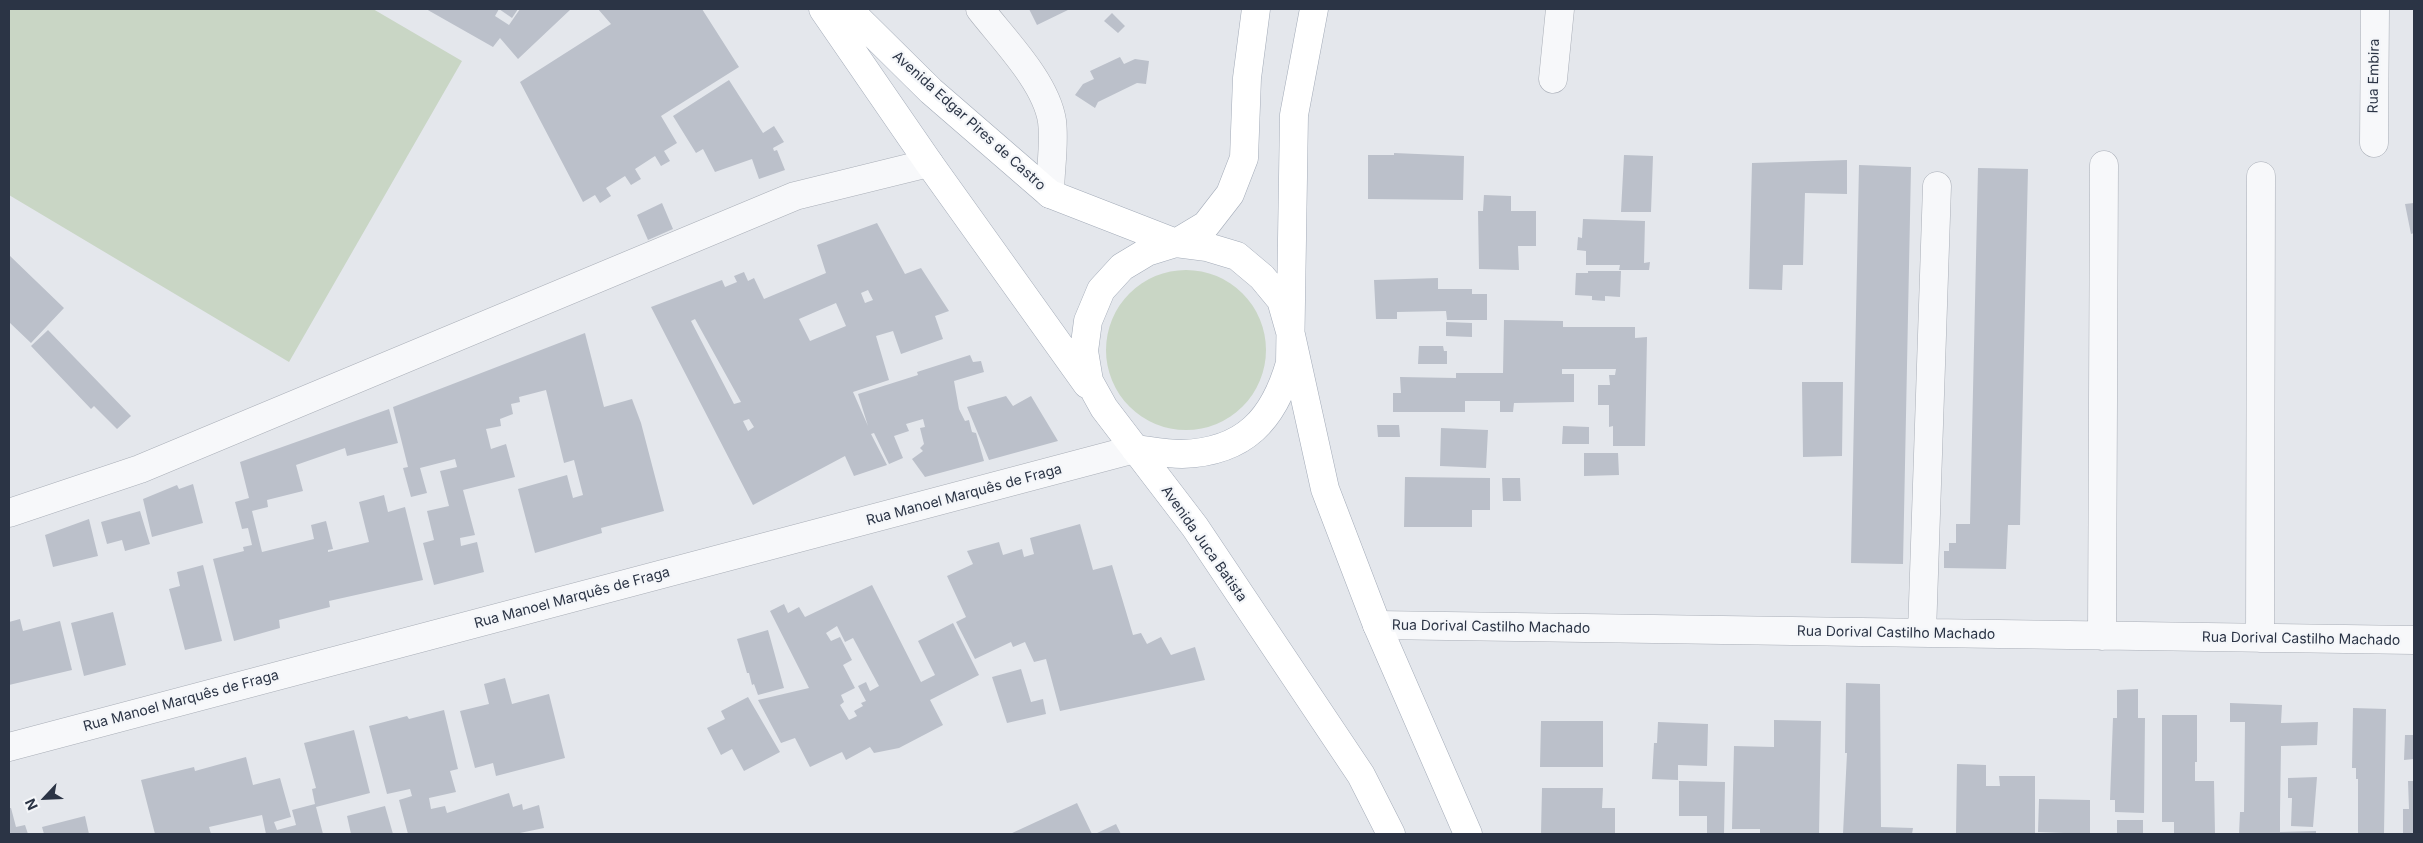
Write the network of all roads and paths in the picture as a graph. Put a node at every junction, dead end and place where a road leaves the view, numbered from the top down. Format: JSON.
{"nodes":[{"id":1,"x":823,"y":9,"type":"edge"},
{"id":2,"x":848,"y":9,"type":"edge"},
{"id":3,"x":980,"y":9,"type":"edge"},
{"id":4,"x":1256,"y":9,"type":"edge"},
{"id":5,"x":1314,"y":9,"type":"edge"},
{"id":6,"x":1560,"y":9,"type":"edge"},
{"id":7,"x":2375,"y":9,"type":"edge"},
{"id":8,"x":1553,"y":79,"type":"dead end"},
{"id":9,"x":2374,"y":144,"type":"dead end"},
{"id":10,"x":928,"y":163,"type":"junction"},
{"id":11,"x":2104,"y":165,"type":"dead end"},
{"id":12,"x":2261,"y":176,"type":"dead end"},
{"id":13,"x":1937,"y":186,"type":"dead end"},
{"id":14,"x":1050,"y":194,"type":"junction"},
{"id":15,"x":1176,"y":243,"type":"junction"},
{"id":16,"x":1291,"y":335,"type":"junction"},
{"id":17,"x":1104,"y":408,"type":"junction"},
{"id":18,"x":1136,"y":449,"type":"junction"},
{"id":19,"x":9,"y":513,"type":"edge"},
{"id":20,"x":1377,"y":625,"type":"junction"},
{"id":21,"x":1922,"y":634,"type":"junction"},
{"id":22,"x":2102,"y":636,"type":"junction"},
{"id":23,"x":2260,"y":638,"type":"junction"},
{"id":24,"x":2414,"y":640,"type":"edge"},
{"id":25,"x":9,"y":747,"type":"edge"},
{"id":26,"x":1390,"y":834,"type":"edge"},
{"id":27,"x":1468,"y":834,"type":"edge"}],
"edges":[{"from":1,"to":10,"type":"main road"},
{"from":2,"to":14,"type":"main road","name":"Avenida Edgar Pires de Castro"},
{"from":3,"to":14,"type":"street"},
{"from":4,"to":15,"type":"main road"},
{"from":5,"to":16,"type":"main road"},
{"from":6,"to":8,"type":"street"},
{"from":7,"to":9,"type":"street","name":"Rua Embira"},
{"from":10,"to":17,"type":"main road"},
{"from":10,"to":19,"type":"street"},
{"from":11,"to":22,"type":"street"},
{"from":12,"to":23,"type":"street"},
{"from":13,"to":21,"type":"street"},
{"from":14,"to":15,"type":"main road","name":"Avenida Edgar Pires de Castro"},
{"from":15,"to":16,"type":"main road","name":"Avenida Edgar Pires de Castro"},
{"from":15,"to":17,"type":"main road"},
{"from":16,"to":18,"type":"main road"},
{"from":16,"to":20,"type":"main road"},
{"from":17,"to":18,"type":"main road","name":"Avenida Juca Batista"},
{"from":18,"to":25,"type":"street","name":"Rua Manoel Marquês de Fraga"},
{"from":18,"to":26,"type":"main road","name":"Avenida Juca Batista"},
{"from":20,"to":21,"type":"street","name":"Rua Dorival Castilho Machado"},
{"from":20,"to":27,"type":"main road"},
{"from":21,"to":22,"type":"street","name":"Rua Dorival Castilho Machado"},
{"from":22,"to":23,"type":"street","name":"Rua Dorival Castilho Machado"},
{"from":23,"to":24,"type":"street","name":"Rua Dorival Castilho Machado"}]}
